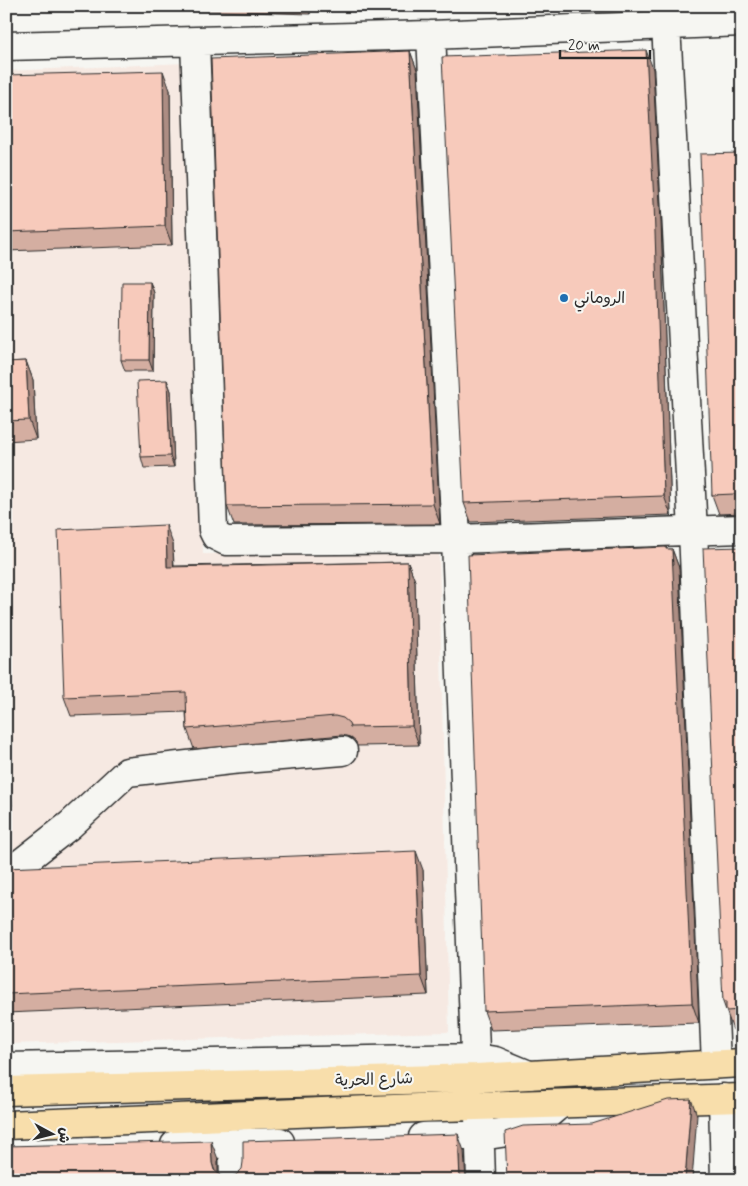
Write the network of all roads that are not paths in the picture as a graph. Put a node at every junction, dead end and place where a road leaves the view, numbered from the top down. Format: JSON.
{"nodes":[{"id":1,"x":666,"y":16,"type":"edge"},
{"id":2,"x":742,"y":22,"type":"edge"},
{"id":3,"x":432,"y":35,"type":"junction"},
{"id":4,"x":195,"y":42,"type":"junction"},
{"id":5,"x":6,"y":46,"type":"edge"},
{"id":6,"x":742,"y":529,"type":"edge"},
{"id":7,"x":693,"y":531,"type":"junction"},
{"id":8,"x":456,"y":539,"type":"junction"},
{"id":9,"x":343,"y":750,"type":"dead end"},
{"id":10,"x":6,"y":871,"type":"edge"},
{"id":11,"x":729,"y":1064,"type":"edge"},
{"id":12,"x":6,"y":1066,"type":"edge"},
{"id":13,"x":477,"y":1068,"type":"junction"},
{"id":14,"x":6,"y":1091,"type":"edge"},
{"id":15,"x":732,"y":1098,"type":"edge"},
{"id":16,"x":560,"y":1104,"type":"junction"},
{"id":17,"x":479,"y":1106,"type":"junction"},
{"id":18,"x":6,"y":1125,"type":"edge"},
{"id":19,"x":479,"y":1135,"type":"junction"},
{"id":20,"x":400,"y":1137,"type":"edge"},
{"id":21,"x":302,"y":1141,"type":"edge"},
{"id":22,"x":233,"y":1143,"type":"junction"},
{"id":23,"x":154,"y":1145,"type":"edge"},
{"id":24,"x":56,"y":1147,"type":"edge"},
{"id":25,"x":6,"y":1148,"type":"edge"},
{"id":26,"x":234,"y":1180,"type":"edge"},
{"id":27,"x":481,"y":1180,"type":"edge"},
{"id":28,"x":725,"y":1180,"type":"edge"}],
"edges":[{"from":1,"to":2,"type":"street"},
{"from":1,"to":3,"type":"street"},
{"from":1,"to":7,"type":"street"},
{"from":3,"to":4,"type":"street"},
{"from":3,"to":8,"type":"street"},
{"from":4,"to":5,"type":"street"},
{"from":4,"to":8,"type":"street"},
{"from":6,"to":7,"type":"street"},
{"from":7,"to":8,"type":"street"},
{"from":7,"to":11,"type":"street"},
{"from":8,"to":13,"type":"street"},
{"from":9,"to":10,"type":"street"},
{"from":11,"to":13,"type":"main road","name":"شارع الحرية"},
{"from":12,"to":13,"type":"street"},
{"from":13,"to":14,"type":"main road","name":"شارع الحرية"},
{"from":15,"to":16,"type":"main road","name":"شارع الحرية"},
{"from":15,"to":28,"type":"street"},
{"from":16,"to":17,"type":"main road","name":"شارع الحرية"},
{"from":16,"to":19,"type":"street"},
{"from":17,"to":18,"type":"main road","name":"شارع الحرية"},
{"from":17,"to":19,"type":"street"},
{"from":19,"to":20,"type":"street"},
{"from":19,"to":27,"type":"street"},
{"from":21,"to":22,"type":"street"},
{"from":22,"to":23,"type":"street"},
{"from":22,"to":26,"type":"street"},
{"from":24,"to":25,"type":"street"}]}
